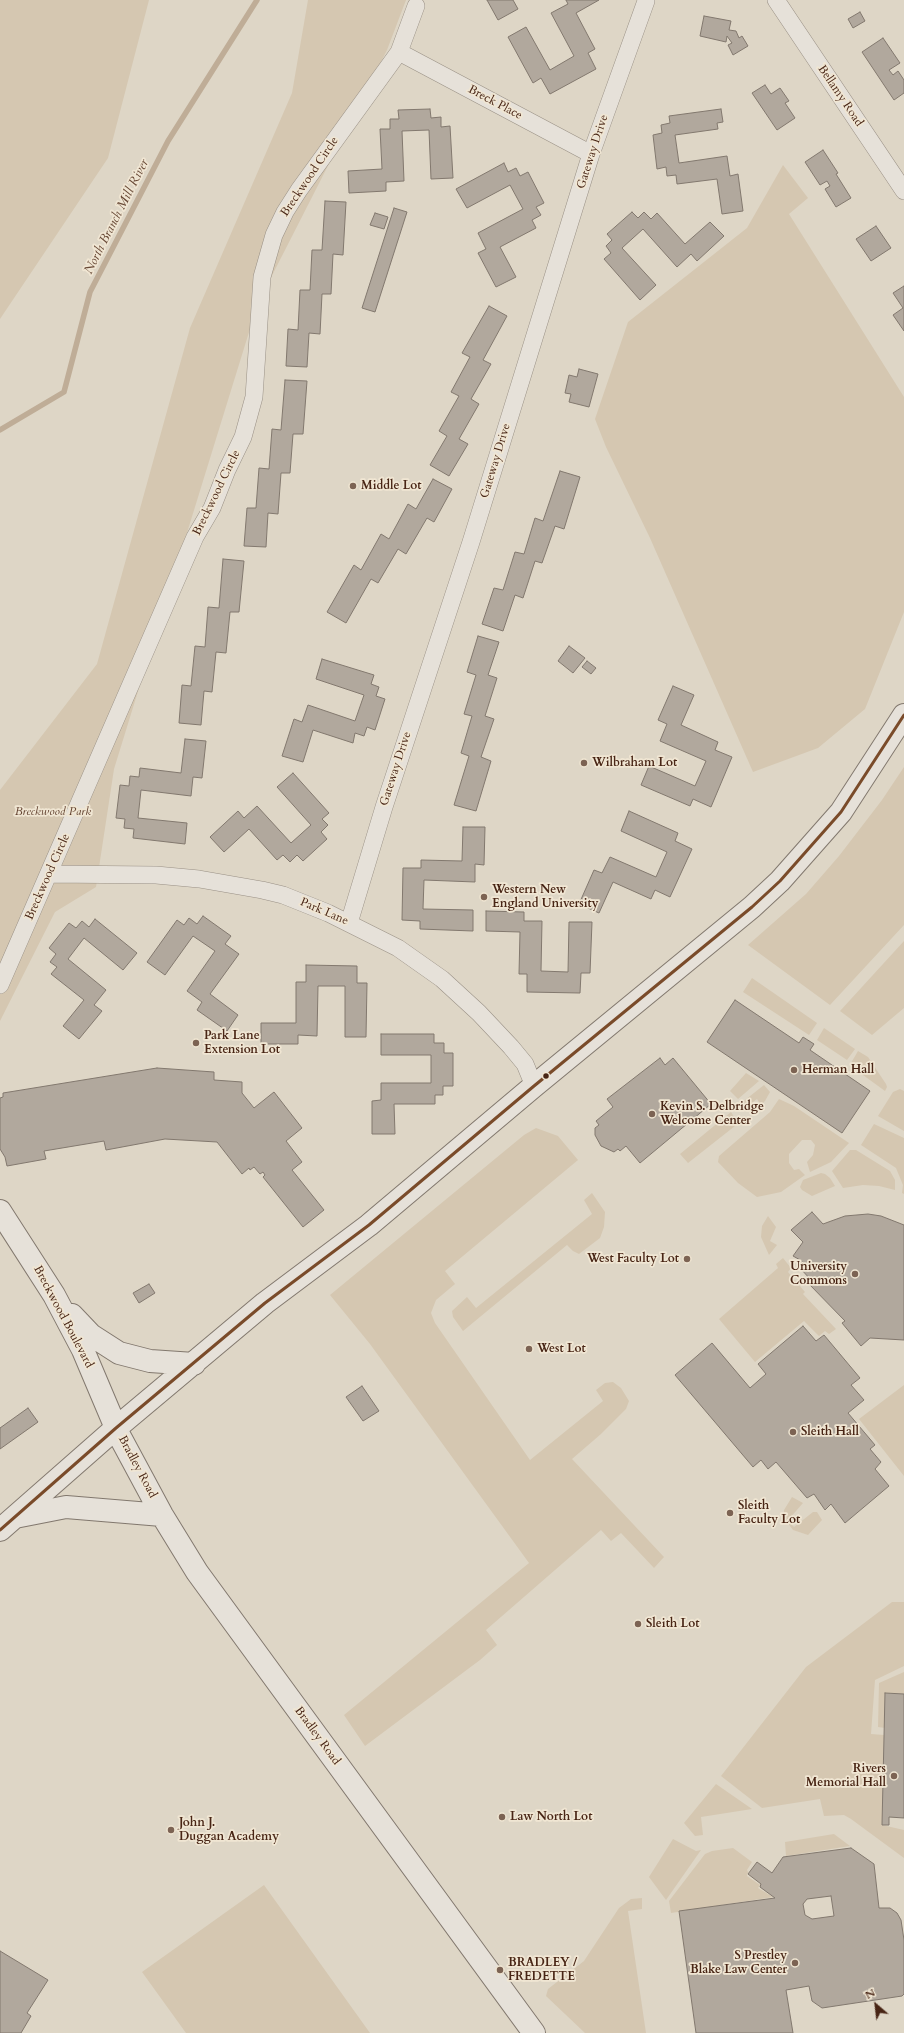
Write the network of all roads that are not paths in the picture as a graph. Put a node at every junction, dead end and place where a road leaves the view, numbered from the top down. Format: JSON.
{"nodes":[{"id":1,"x":776,"y":0,"type":"edge"},
{"id":2,"x":646,"y":1,"type":"edge"},
{"id":3,"x":416,"y":6,"type":"dead end"},
{"id":4,"x":399,"y":52,"type":"junction"},
{"id":5,"x":591,"y":154,"type":"junction"},
{"id":6,"x":904,"y":191,"type":"edge"},
{"id":7,"x":904,"y":715,"type":"edge"},
{"id":8,"x":50,"y":874,"type":"junction"},
{"id":9,"x":349,"y":923,"type":"junction"},
{"id":10,"x":0,"y":985,"type":"edge"},
{"id":11,"x":534,"y":1086,"type":"junction"},
{"id":12,"x":0,"y":1211,"type":"edge"},
{"id":13,"x":54,"y":1295,"type":"junction"},
{"id":14,"x":194,"y":1364,"type":"junction"},
{"id":15,"x":116,"y":1428,"type":"junction"},
{"id":16,"x":162,"y":1515,"type":"junction"},
{"id":17,"x":8,"y":1524,"type":"edge"},
{"id":18,"x":534,"y":2033,"type":"edge"}],
"edges":[{"from":1,"to":6,"type":"street","name":"Bellamy Road"},
{"from":2,"to":5,"type":"street","name":"Gateway Drive"},
{"from":3,"to":4,"type":"street","name":"Breckwood Circle"},
{"from":4,"to":5,"type":"street","name":"Breck Place"},
{"from":4,"to":8,"type":"street","name":"Breckwood Circle"},
{"from":5,"to":9,"type":"street","name":"Gateway Drive"},
{"from":7,"to":11,"type":"main road"},
{"from":8,"to":9,"type":"street","name":"Park Lane"},
{"from":8,"to":10,"type":"street","name":"Breckwood Circle"},
{"from":9,"to":11,"type":"street","name":"Park Lane"},
{"from":11,"to":14,"type":"main road"},
{"from":12,"to":13,"type":"main road","name":"Breckwood Boulevard"},
{"from":13,"to":14,"type":"main road"},
{"from":13,"to":15,"type":"main road","name":"Breckwood Boulevard"},
{"from":14,"to":15,"type":"main road"},
{"from":15,"to":16,"type":"main road","name":"Bradley Road"},
{"from":15,"to":17,"type":"main road"},
{"from":16,"to":17,"type":"main road"},
{"from":16,"to":18,"type":"main road","name":"Bradley Road"}]}
